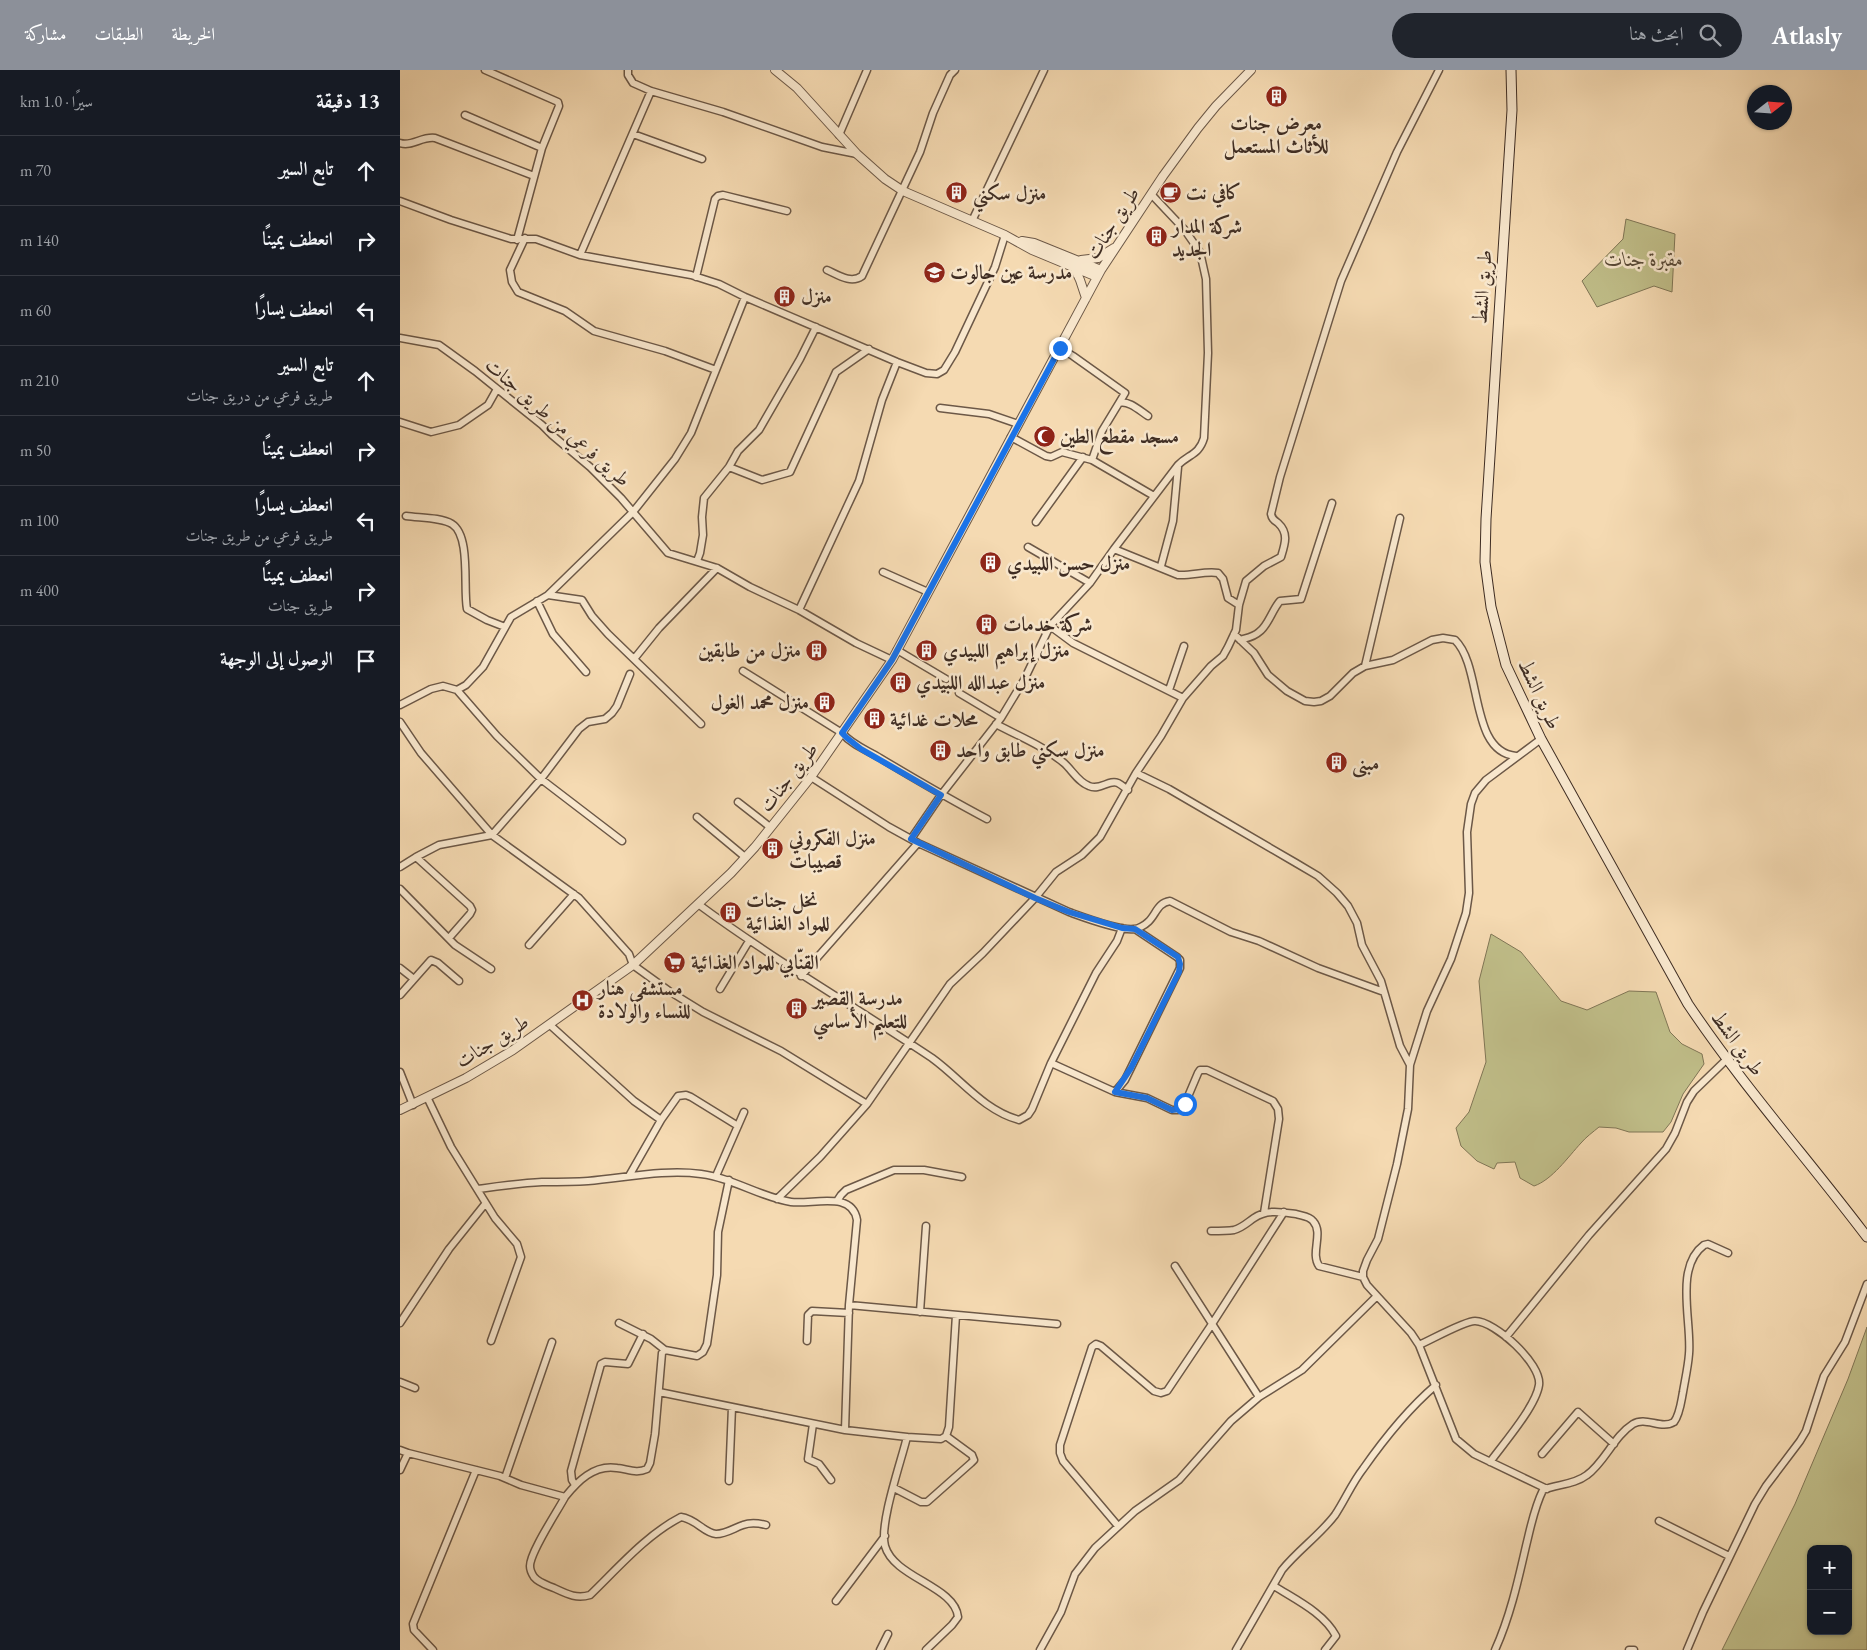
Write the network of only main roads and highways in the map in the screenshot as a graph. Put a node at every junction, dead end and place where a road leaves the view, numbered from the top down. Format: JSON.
{"nodes":[{"id":1,"x":1511,"y":70,"type":"edge"},
{"id":2,"x":1867,"y":1237,"type":"edge"}],
"edges":[{"from":1,"to":2,"type":"main road","name":"طريق الشط"}]}
